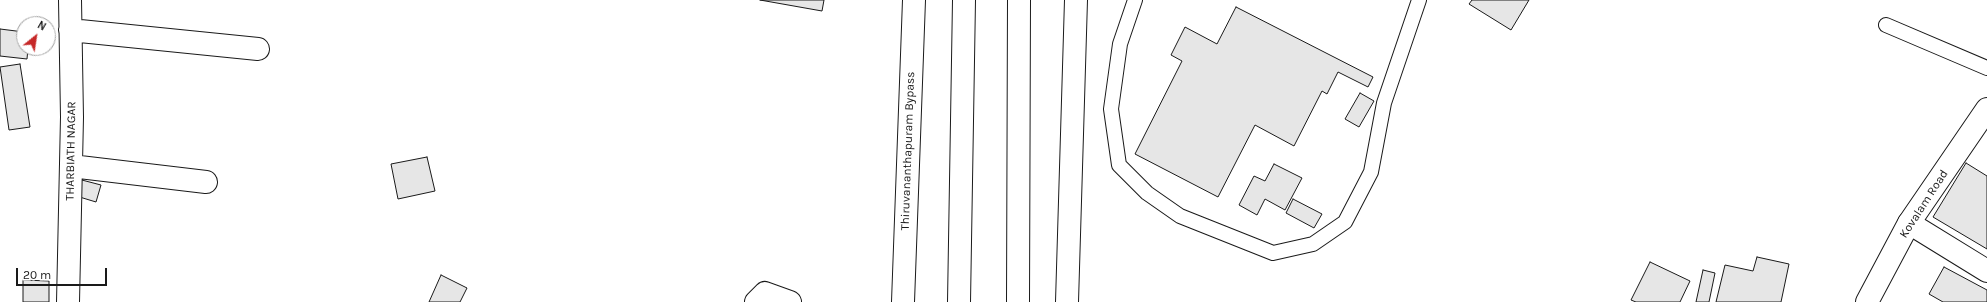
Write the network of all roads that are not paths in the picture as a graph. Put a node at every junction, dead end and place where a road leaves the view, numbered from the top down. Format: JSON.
{"nodes":[{"id":1,"x":70,"y":0,"type":"edge"},
{"id":2,"x":914,"y":0,"type":"edge"},
{"id":3,"x":964,"y":0,"type":"edge"},
{"id":4,"x":1020,"y":0,"type":"edge"},
{"id":5,"x":1076,"y":0,"type":"edge"},
{"id":6,"x":1135,"y":0,"type":"edge"},
{"id":7,"x":1419,"y":0,"type":"edge"},
{"id":8,"x":1886,"y":25,"type":"dead end"},
{"id":9,"x":70,"y":30,"type":"junction"},
{"id":10,"x":258,"y":49,"type":"dead end"},
{"id":11,"x":1987,"y":68,"type":"edge"},
{"id":12,"x":1987,"y":109,"type":"edge"},
{"id":13,"x":71,"y":166,"type":"junction"},
{"id":14,"x":206,"y":182,"type":"dead end"},
{"id":15,"x":1909,"y":223,"type":"junction"},
{"id":16,"x":1987,"y":271,"type":"edge"},
{"id":17,"x":68,"y":302,"type":"edge"},
{"id":18,"x":756,"y":302,"type":"edge"},
{"id":19,"x":790,"y":302,"type":"edge"},
{"id":20,"x":903,"y":302,"type":"edge"},
{"id":21,"x":960,"y":302,"type":"edge"},
{"id":22,"x":1018,"y":302,"type":"edge"},
{"id":23,"x":1067,"y":302,"type":"edge"},
{"id":24,"x":1867,"y":302,"type":"edge"}],
"edges":[{"from":1,"to":9,"type":"main road","name":"THARBIATH NAGAR"},
{"from":2,"to":20,"type":"main road","name":"Thiruvananthapuram Bypass"},
{"from":3,"to":21,"type":"main road"},
{"from":4,"to":22,"type":"main road"},
{"from":5,"to":23,"type":"main road"},
{"from":6,"to":7,"type":"lane"},
{"from":8,"to":11,"type":"lane"},
{"from":9,"to":10,"type":"main road"},
{"from":9,"to":13,"type":"main road","name":"THARBIATH NAGAR"},
{"from":12,"to":15,"type":"main road","name":"Kovalam Road"},
{"from":13,"to":14,"type":"main road"},
{"from":13,"to":17,"type":"main road","name":"THARBIATH NAGAR"},
{"from":15,"to":16,"type":"main road"},
{"from":15,"to":24,"type":"main road","name":"Kovalam Road"},
{"from":18,"to":19,"type":"main road"}]}
